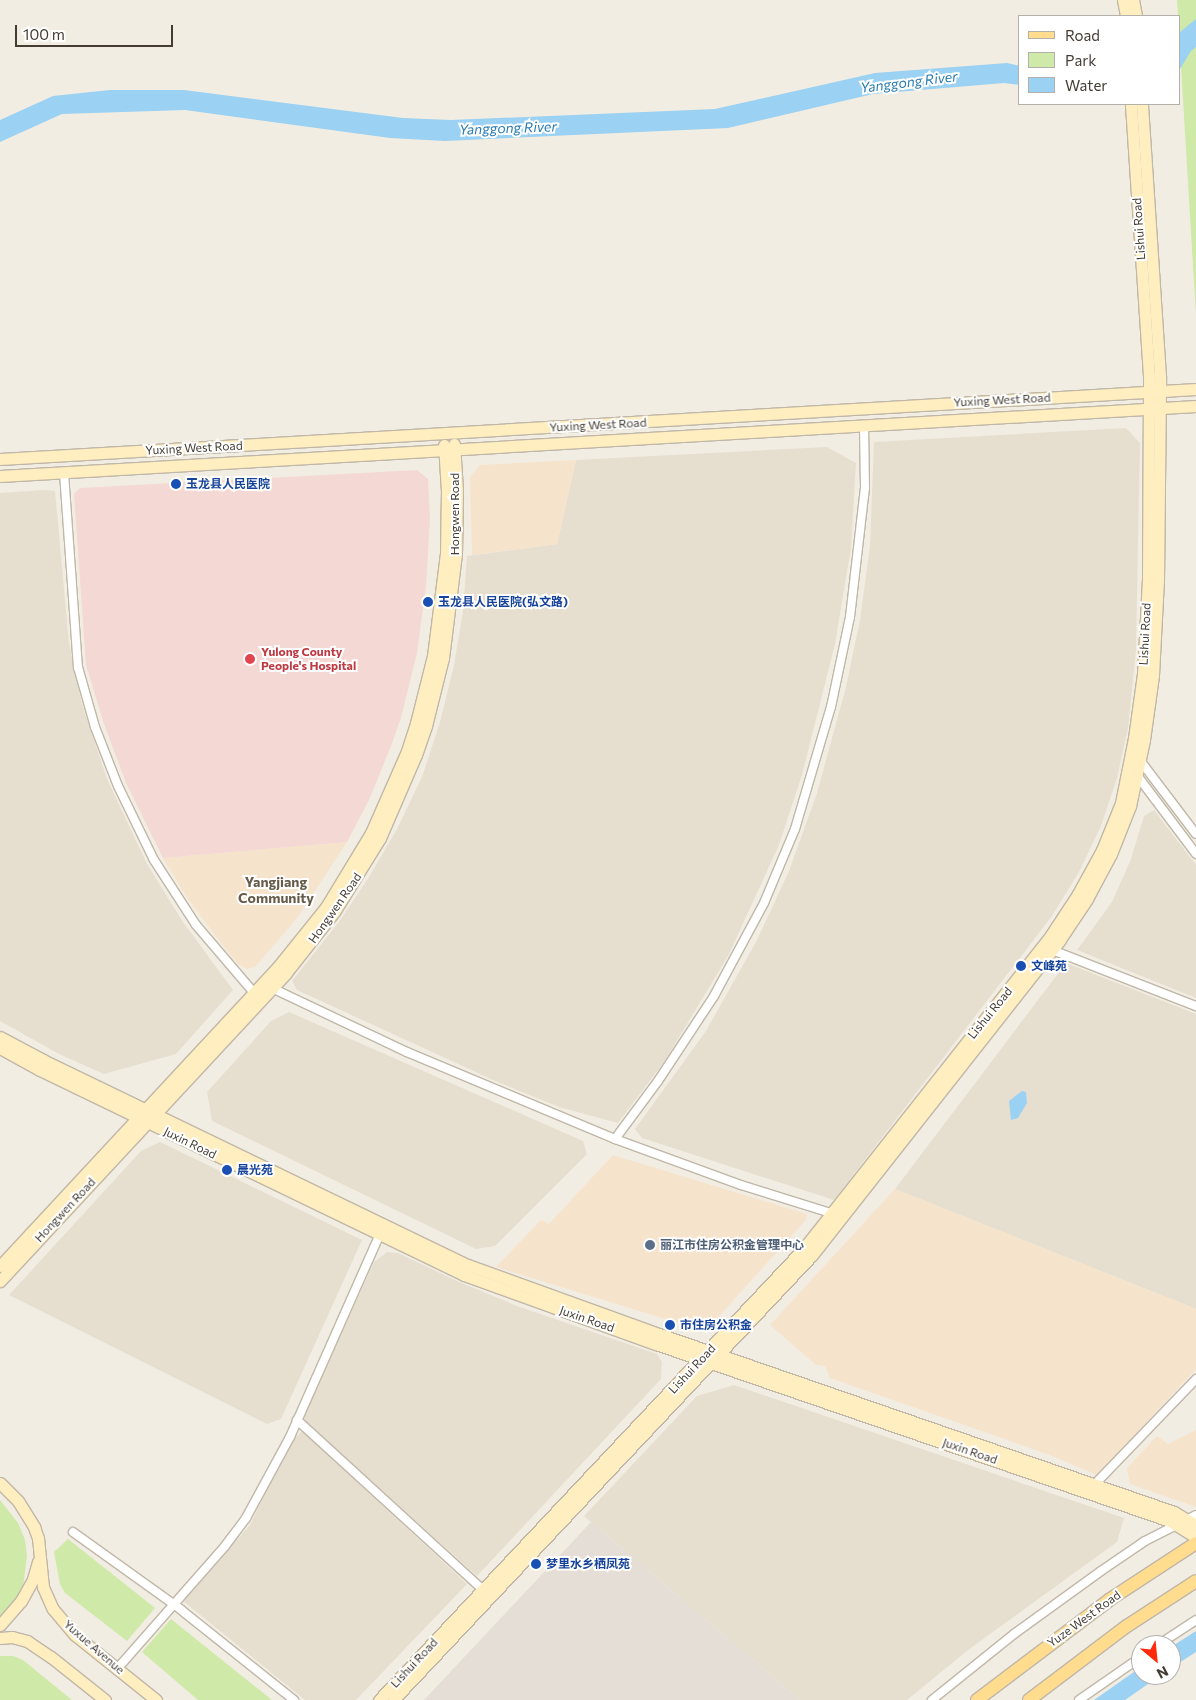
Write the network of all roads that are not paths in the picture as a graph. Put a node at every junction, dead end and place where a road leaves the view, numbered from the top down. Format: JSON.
{"nodes":[{"id":1,"x":1123,"y":0,"type":"edge"},
{"id":2,"x":1133,"y":0,"type":"edge"},
{"id":3,"x":1126,"y":15,"type":"edge"},
{"id":4,"x":1136,"y":15,"type":"edge"},
{"id":5,"x":1132,"y":105,"type":"edge"},
{"id":6,"x":1142,"y":105,"type":"edge"},
{"id":7,"x":1196,"y":389,"type":"edge"},
{"id":8,"x":1155,"y":391,"type":"junction"},
{"id":9,"x":1196,"y":406,"type":"edge"},
{"id":10,"x":1155,"y":409,"type":"junction"},
{"id":11,"x":864,"y":426,"type":"junction"},
{"id":12,"x":448,"y":433,"type":"junction"},
{"id":13,"x":450,"y":451,"type":"junction"},
{"id":14,"x":0,"y":459,"type":"edge"},
{"id":15,"x":64,"y":473,"type":"junction"},
{"id":16,"x":0,"y":476,"type":"edge"},
{"id":17,"x":1135,"y":762,"type":"junction"},
{"id":18,"x":1137,"y":776,"type":"junction"},
{"id":19,"x":1196,"y":834,"type":"edge"},
{"id":20,"x":1196,"y":854,"type":"edge"},
{"id":21,"x":1052,"y":950,"type":"junction"},
{"id":22,"x":272,"y":988,"type":"junction"},
{"id":23,"x":254,"y":993,"type":"junction"},
{"id":24,"x":1196,"y":1006,"type":"edge"},
{"id":25,"x":0,"y":1037,"type":"edge"},
{"id":26,"x":0,"y":1048,"type":"edge"},
{"id":27,"x":146,"y":1116,"type":"junction"},
{"id":28,"x":615,"y":1139,"type":"junction"},
{"id":29,"x":831,"y":1213,"type":"junction"},
{"id":30,"x":380,"y":1234,"type":"junction"},
{"id":31,"x":0,"y":1266,"type":"edge"},
{"id":32,"x":0,"y":1281,"type":"edge"},
{"id":33,"x":710,"y":1357,"type":"junction"},
{"id":34,"x":1196,"y":1378,"type":"edge"},
{"id":35,"x":297,"y":1420,"type":"junction"},
{"id":36,"x":0,"y":1483,"type":"edge"},
{"id":37,"x":1095,"y":1484,"type":"junction"},
{"id":38,"x":1193,"y":1520,"type":"edge"},
{"id":39,"x":1177,"y":1525,"type":"junction"},
{"id":40,"x":73,"y":1532,"type":"dead end"},
{"id":41,"x":1196,"y":1537,"type":"edge"},
{"id":42,"x":1196,"y":1543,"type":"edge"},
{"id":43,"x":39,"y":1555,"type":"junction"},
{"id":44,"x":1196,"y":1581,"type":"edge"},
{"id":45,"x":483,"y":1590,"type":"junction"},
{"id":46,"x":174,"y":1604,"type":"junction"},
{"id":47,"x":1196,"y":1620,"type":"edge"},
{"id":48,"x":0,"y":1625,"type":"edge"},
{"id":49,"x":1173,"y":1635,"type":"edge"},
{"id":50,"x":0,"y":1638,"type":"edge"},
{"id":51,"x":1131,"y":1664,"type":"edge"},
{"id":52,"x":117,"y":1669,"type":"junction"},
{"id":53,"x":105,"y":1700,"type":"edge"},
{"id":54,"x":156,"y":1700,"type":"edge"},
{"id":55,"x":294,"y":1700,"type":"edge"},
{"id":56,"x":379,"y":1700,"type":"edge"},
{"id":57,"x":393,"y":1700,"type":"edge"},
{"id":58,"x":932,"y":1700,"type":"edge"},
{"id":59,"x":977,"y":1700,"type":"edge"},
{"id":60,"x":1029,"y":1700,"type":"edge"},
{"id":61,"x":1079,"y":1700,"type":"edge"}],
"edges":[{"from":1,"to":3,"type":"street"},
{"from":2,"to":4,"type":"street"},
{"from":5,"to":8,"type":"street","name":"Lishui Road"},
{"from":6,"to":8,"type":"street","name":"Lishui Road"},
{"from":7,"to":8,"type":"street","name":"Yuxing West Road"},
{"from":8,"to":10,"type":"street","name":"Lishui Road"},
{"from":8,"to":12,"type":"street","name":"Yuxing West Road"},
{"from":9,"to":10,"type":"street","name":"Yuxing West Road"},
{"from":10,"to":11,"type":"street","name":"Yuxing West Road"},
{"from":10,"to":17,"type":"street","name":"Lishui Road"},
{"from":10,"to":17,"type":"street","name":"Lishui Road"},
{"from":11,"to":13,"type":"street","name":"Yuxing West Road"},
{"from":11,"to":28,"type":"street"},
{"from":12,"to":13,"type":"street","name":"Hongwen Road"},
{"from":12,"to":14,"type":"street","name":"Yuxing West Road"},
{"from":13,"to":15,"type":"street","name":"Yuxing West Road"},
{"from":13,"to":22,"type":"street","name":"Hongwen Road"},
{"from":13,"to":23,"type":"street","name":"Hongwen Road"},
{"from":15,"to":16,"type":"street","name":"Yuxing West Road"},
{"from":15,"to":23,"type":"street"},
{"from":17,"to":18,"type":"street","name":"Lishui Road"},
{"from":17,"to":19,"type":"street"},
{"from":17,"to":29,"type":"street","name":"Lishui Road"},
{"from":18,"to":20,"type":"street"},
{"from":18,"to":21,"type":"street","name":"Lishui Road"},
{"from":21,"to":24,"type":"street"},
{"from":21,"to":33,"type":"street","name":"Lishui Road"},
{"from":22,"to":27,"type":"street","name":"Hongwen Road"},
{"from":22,"to":28,"type":"street"},
{"from":23,"to":27,"type":"street","name":"Hongwen Road"},
{"from":25,"to":27,"type":"street","name":"Juxin Road"},
{"from":26,"to":27,"type":"street","name":"Juxin Road"},
{"from":27,"to":30,"type":"street","name":"Juxin Road"},
{"from":27,"to":31,"type":"street","name":"Hongwen Road"},
{"from":27,"to":32,"type":"street","name":"Hongwen Road"},
{"from":27,"to":33,"type":"street","name":"Juxin Road"},
{"from":28,"to":29,"type":"street"},
{"from":29,"to":33,"type":"street","name":"Lishui Road"},
{"from":30,"to":33,"type":"street","name":"Juxin Road"},
{"from":30,"to":35,"type":"street"},
{"from":33,"to":37,"type":"street","name":"Juxin Road"},
{"from":33,"to":39,"type":"street","name":"Juxin Road"},
{"from":33,"to":45,"type":"street","name":"Lishui Road"},
{"from":33,"to":57,"type":"street","name":"Lishui Road"},
{"from":34,"to":37,"type":"street"},
{"from":35,"to":45,"type":"street"},
{"from":35,"to":46,"type":"street"},
{"from":36,"to":43,"type":"street","name":"Yuxue Avenue"},
{"from":37,"to":38,"type":"street","name":"Juxin Road"},
{"from":38,"to":39,"type":"street"},
{"from":39,"to":41,"type":"street","name":"Juxin Road"},
{"from":39,"to":58,"type":"street"},
{"from":40,"to":46,"type":"street"},
{"from":42,"to":59,"type":"main road","name":"Yuze West Road"},
{"from":43,"to":48,"type":"street"},
{"from":43,"to":52,"type":"street","name":"Yuxue Avenue"},
{"from":44,"to":60,"type":"main road"},
{"from":45,"to":56,"type":"street","name":"Lishui Road"},
{"from":46,"to":52,"type":"street"},
{"from":46,"to":55,"type":"street"},
{"from":47,"to":49,"type":"street"},
{"from":50,"to":53,"type":"street"},
{"from":51,"to":61,"type":"street"},
{"from":52,"to":54,"type":"street","name":"Yuxue Avenue"}]}
